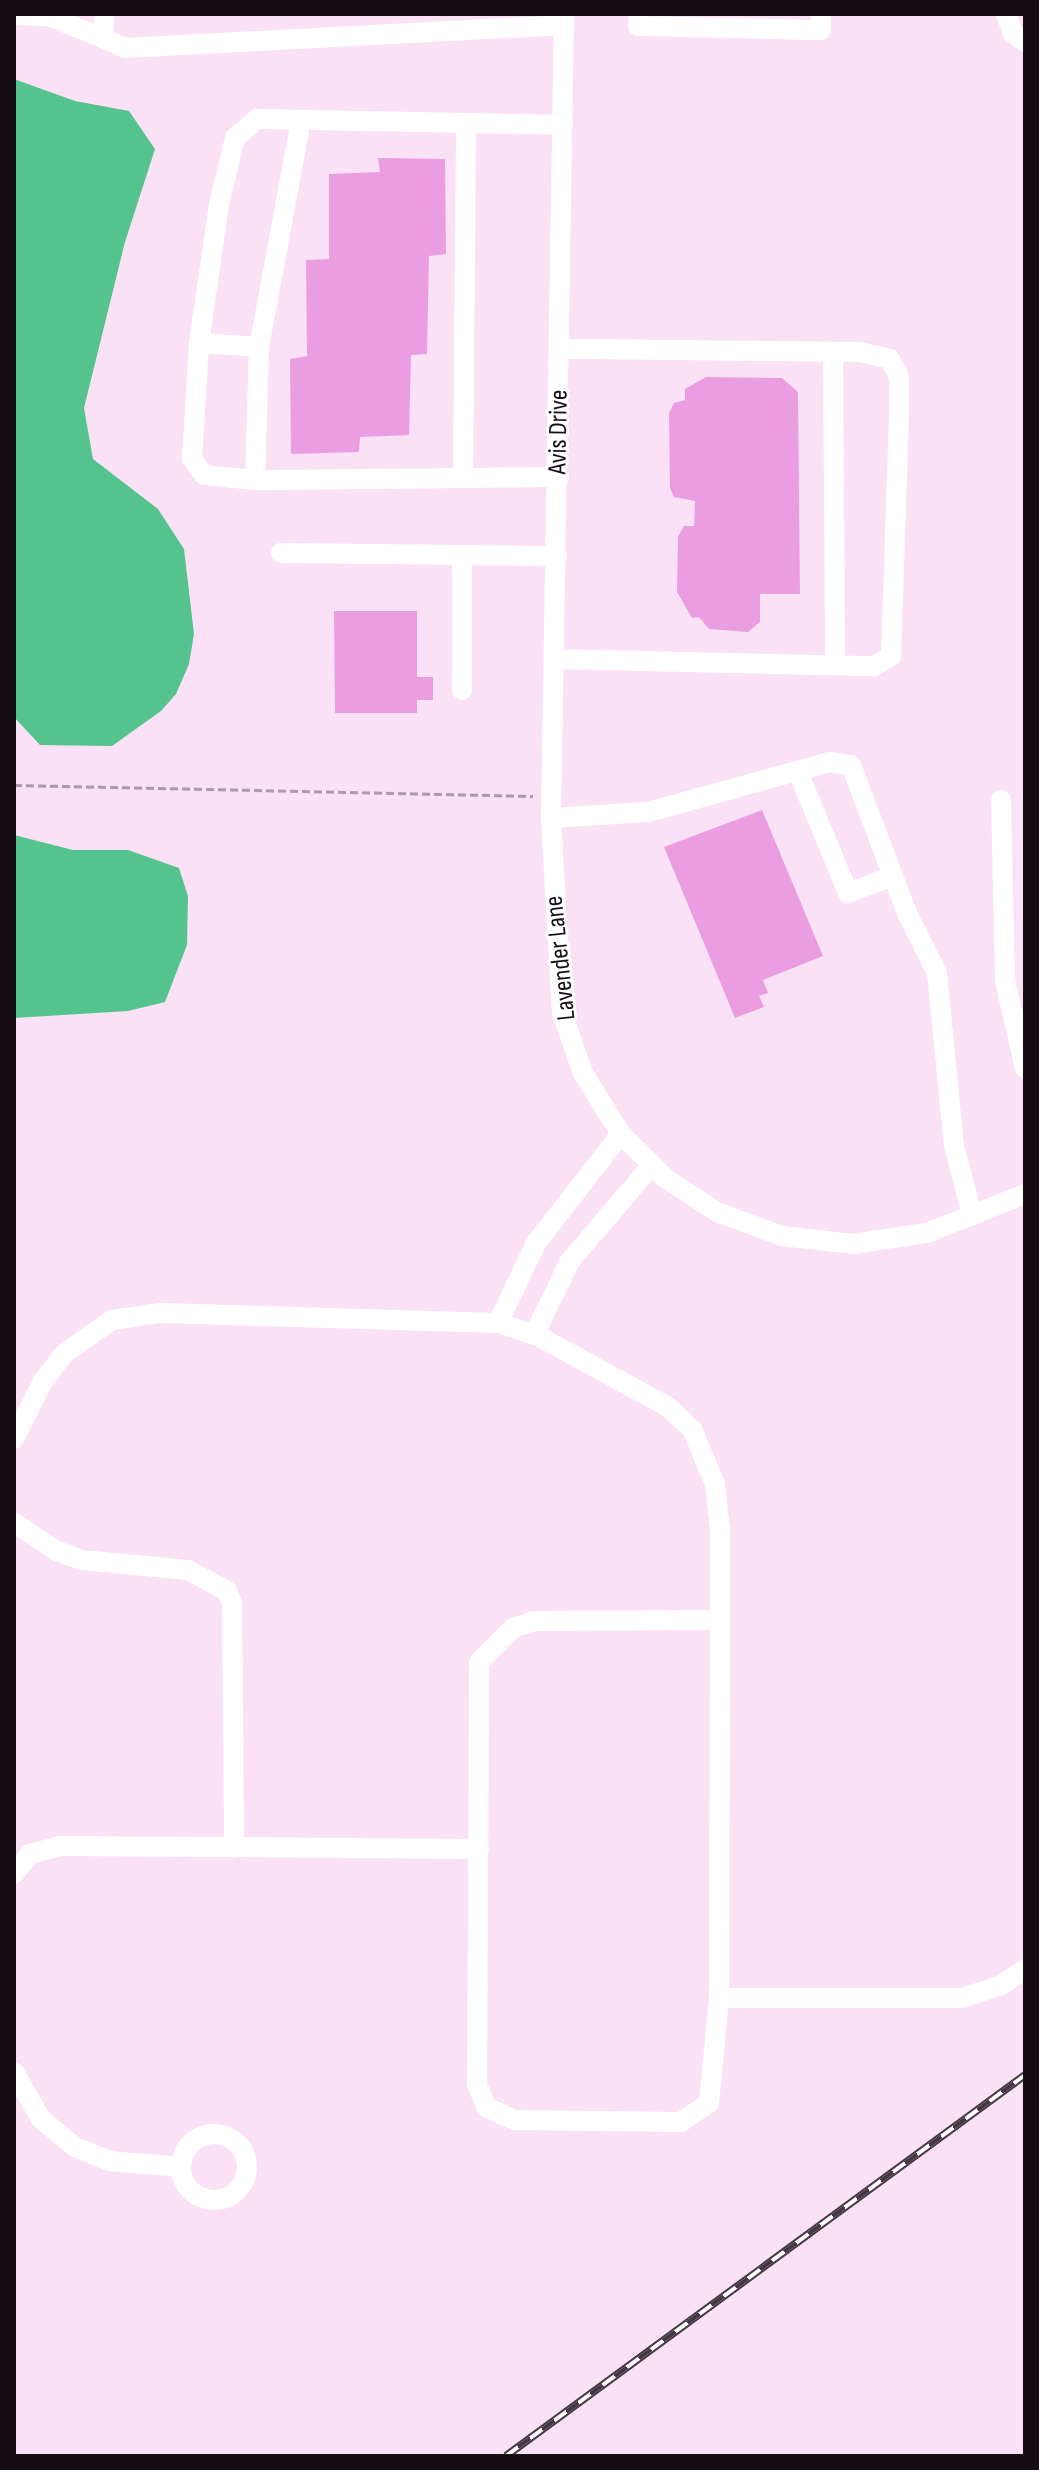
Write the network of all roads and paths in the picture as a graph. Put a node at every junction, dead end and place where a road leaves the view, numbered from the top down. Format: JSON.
{"nodes":[{"id":1,"x":104,"y":14,"type":"edge"},
{"id":2,"x":639,"y":14,"type":"edge"},
{"id":3,"x":821,"y":14,"type":"edge"},
{"id":4,"x":1006,"y":14,"type":"edge"},
{"id":5,"x":14,"y":15,"type":"edge"},
{"id":6,"x":49,"y":15,"type":"edge"},
{"id":7,"x":564,"y":20,"type":"edge"},
{"id":8,"x":103,"y":38,"type":"junction"},
{"id":9,"x":1025,"y":42,"type":"edge"},
{"id":10,"x":301,"y":120,"type":"junction"},
{"id":11,"x":466,"y":123,"type":"junction"},
{"id":12,"x":563,"y":125,"type":"junction"},
{"id":13,"x":199,"y":343,"type":"junction"},
{"id":14,"x":259,"y":347,"type":"junction"},
{"id":15,"x":561,"y":349,"type":"junction"},
{"id":16,"x":833,"y":352,"type":"junction"},
{"id":17,"x":559,"y":477,"type":"junction"},
{"id":18,"x":463,"y":478,"type":"junction"},
{"id":19,"x":255,"y":480,"type":"junction"},
{"id":20,"x":281,"y":553,"type":"dead end"},
{"id":21,"x":462,"y":555,"type":"junction"},
{"id":22,"x":557,"y":556,"type":"junction"},
{"id":23,"x":555,"y":659,"type":"junction"},
{"id":24,"x":835,"y":665,"type":"junction"},
{"id":25,"x":462,"y":690,"type":"dead end"},
{"id":26,"x":798,"y":772,"type":"junction"},
{"id":27,"x":14,"y":785,"type":"edge"},
{"id":28,"x":552,"y":797,"type":"junction"},
{"id":29,"x":1001,"y":800,"type":"dead end"},
{"id":30,"x":551,"y":818,"type":"junction"},
{"id":31,"x":553,"y":851,"type":"joint"},
{"id":32,"x":893,"y":876,"type":"junction"},
{"id":33,"x":1025,"y":1068,"type":"edge"},
{"id":34,"x":621,"y":1134,"type":"junction"},
{"id":35,"x":652,"y":1165,"type":"junction"},
{"id":36,"x":1025,"y":1194,"type":"edge"},
{"id":37,"x":971,"y":1211,"type":"junction"},
{"id":38,"x":498,"y":1323,"type":"junction"},
{"id":39,"x":534,"y":1335,"type":"junction"},
{"id":40,"x":14,"y":1439,"type":"edge"},
{"id":41,"x":14,"y":1523,"type":"edge"},
{"id":42,"x":719,"y":1620,"type":"junction"},
{"id":43,"x":234,"y":1848,"type":"junction"},
{"id":44,"x":479,"y":1849,"type":"junction"},
{"id":45,"x":14,"y":1874,"type":"edge"},
{"id":46,"x":1025,"y":1969,"type":"edge"},
{"id":47,"x":719,"y":1998,"type":"junction"},
{"id":48,"x":14,"y":2072,"type":"edge"},
{"id":49,"x":181,"y":2167,"type":"dead end"}],
"edges":[{"from":1,"to":8,"type":"street"},
{"from":2,"to":3,"type":"street"},
{"from":4,"to":9,"type":"street"},
{"from":5,"to":6,"type":"street"},
{"from":6,"to":8,"type":"street"},
{"from":7,"to":8,"type":"street"},
{"from":7,"to":12,"type":"street","name":"Avis Drive"},
{"from":10,"to":11,"type":"street"},
{"from":10,"to":13,"type":"street"},
{"from":10,"to":14,"type":"street"},
{"from":11,"to":12,"type":"street"},
{"from":11,"to":18,"type":"street"},
{"from":12,"to":15,"type":"street","name":"Avis Drive"},
{"from":13,"to":14,"type":"street"},
{"from":13,"to":19,"type":"street"},
{"from":14,"to":19,"type":"street"},
{"from":15,"to":16,"type":"street"},
{"from":15,"to":17,"type":"street","name":"Avis Drive"},
{"from":16,"to":24,"type":"street"},
{"from":16,"to":24,"type":"street"},
{"from":17,"to":18,"type":"street"},
{"from":17,"to":22,"type":"street","name":"Avis Drive"},
{"from":18,"to":19,"type":"street"},
{"from":20,"to":21,"type":"street"},
{"from":21,"to":22,"type":"street"},
{"from":21,"to":25,"type":"street"},
{"from":22,"to":23,"type":"street","name":"Avis Drive"},
{"from":23,"to":24,"type":"street"},
{"from":23,"to":28,"type":"street","name":"Avis Drive"},
{"from":26,"to":30,"type":"street"},
{"from":26,"to":32,"type":"street"},
{"from":26,"to":32,"type":"street"},
{"from":27,"to":28,"type":"path"},
{"from":28,"to":30,"type":"street","name":"Avis Drive"},
{"from":29,"to":33,"type":"street"},
{"from":30,"to":31,"type":"street","name":"Avis Drive"},
{"from":31,"to":34,"type":"street","name":"Lavender Lane"},
{"from":32,"to":37,"type":"street"},
{"from":34,"to":35,"type":"street","name":"Lavender Lane"},
{"from":34,"to":38,"type":"street"},
{"from":35,"to":37,"type":"street","name":"Lavender Lane"},
{"from":35,"to":39,"type":"street"},
{"from":36,"to":37,"type":"street","name":"Lavender Lane"},
{"from":38,"to":39,"type":"street"},
{"from":38,"to":40,"type":"street"},
{"from":39,"to":42,"type":"street"},
{"from":41,"to":43,"type":"street"},
{"from":42,"to":44,"type":"street"},
{"from":42,"to":47,"type":"street"},
{"from":43,"to":44,"type":"street"},
{"from":43,"to":45,"type":"street"},
{"from":44,"to":47,"type":"street"},
{"from":46,"to":47,"type":"street"},
{"from":48,"to":49,"type":"street"}]}
